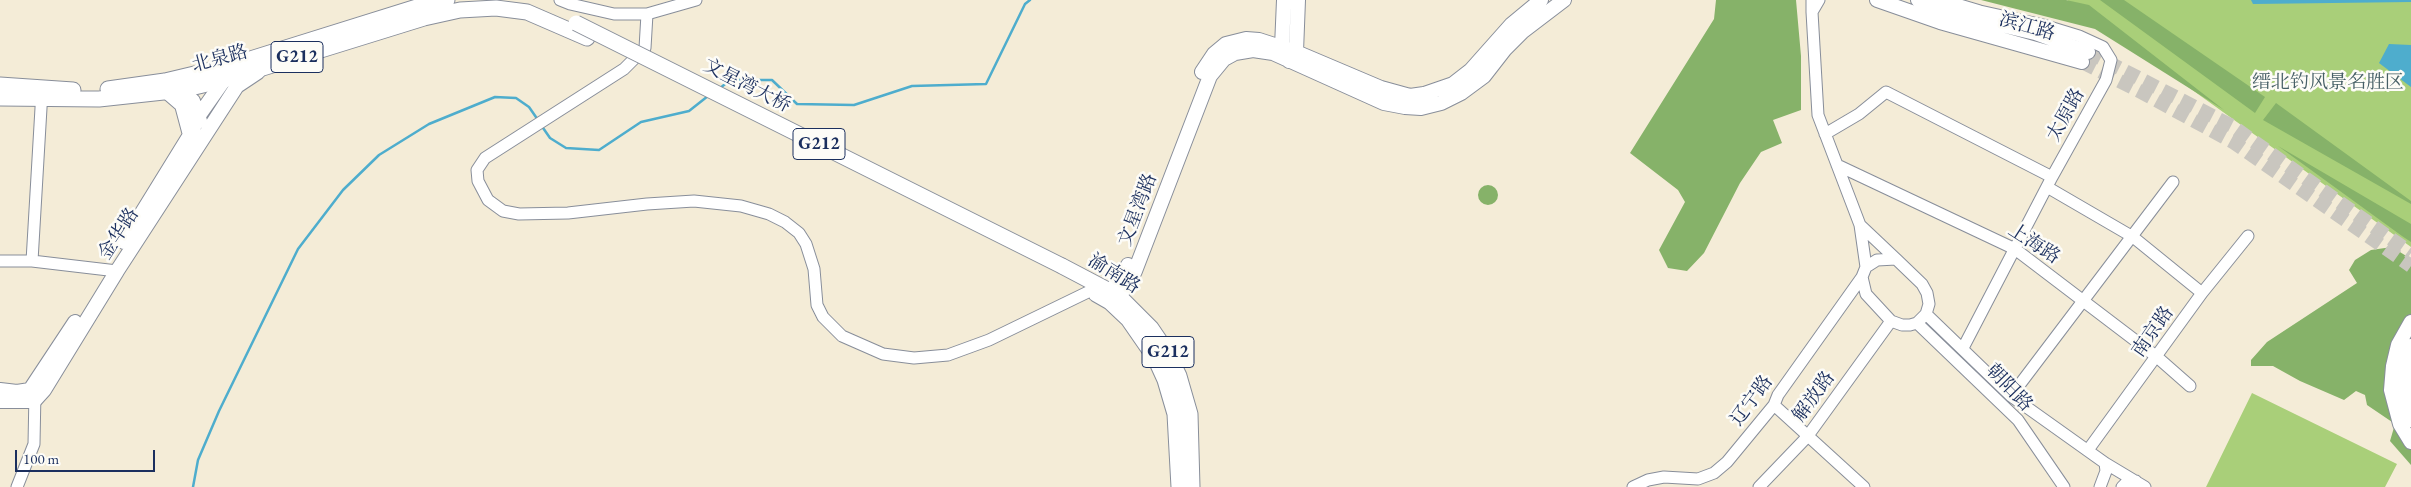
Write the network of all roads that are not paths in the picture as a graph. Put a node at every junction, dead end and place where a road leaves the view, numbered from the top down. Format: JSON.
{"nodes":[{"id":1,"x":447,"y":0,"type":"edge"},
{"id":2,"x":517,"y":0,"type":"edge"},
{"id":3,"x":560,"y":0,"type":"edge"},
{"id":4,"x":696,"y":0,"type":"edge"},
{"id":5,"x":1284,"y":0,"type":"edge"},
{"id":6,"x":1298,"y":0,"type":"edge"},
{"id":7,"x":1541,"y":0,"type":"edge"},
{"id":8,"x":1564,"y":0,"type":"edge"},
{"id":9,"x":1819,"y":0,"type":"edge"},
{"id":10,"x":1877,"y":0,"type":"edge"},
{"id":11,"x":1918,"y":0,"type":"edge"},
{"id":12,"x":1943,"y":0,"type":"edge"},
{"id":13,"x":1812,"y":6,"type":"edge"},
{"id":14,"x":647,"y":14,"type":"junction"},
{"id":15,"x":586,"y":38,"type":"joint"},
{"id":16,"x":1282,"y":47,"type":"junction"},
{"id":17,"x":1293,"y":57,"type":"junction"},
{"id":18,"x":264,"y":68,"type":"junction"},
{"id":19,"x":226,"y":73,"type":"junction"},
{"id":20,"x":0,"y":85,"type":"edge"},
{"id":21,"x":171,"y":88,"type":"junction"},
{"id":22,"x":42,"y":95,"type":"junction"},
{"id":23,"x":0,"y":98,"type":"edge"},
{"id":24,"x":200,"y":114,"type":"junction"},
{"id":25,"x":1825,"y":134,"type":"junction"},
{"id":26,"x":196,"y":137,"type":"junction"},
{"id":27,"x":1837,"y":165,"type":"junction"},
{"id":28,"x":2049,"y":182,"type":"junction"},
{"id":29,"x":2173,"y":182,"type":"dead end"},
{"id":30,"x":1860,"y":225,"type":"junction"},
{"id":31,"x":2248,"y":236,"type":"dead end"},
{"id":32,"x":2133,"y":237,"type":"junction"},
{"id":33,"x":2015,"y":249,"type":"junction"},
{"id":34,"x":1896,"y":259,"type":"junction"},
{"id":35,"x":0,"y":261,"type":"edge"},
{"id":36,"x":32,"y":261,"type":"junction"},
{"id":37,"x":1060,"y":270,"type":"junction"},
{"id":38,"x":112,"y":271,"type":"junction"},
{"id":39,"x":1864,"y":272,"type":"junction"},
{"id":40,"x":1090,"y":291,"type":"junction"},
{"id":41,"x":2202,"y":293,"type":"junction"},
{"id":42,"x":1113,"y":296,"type":"junction"},
{"id":43,"x":2084,"y":301,"type":"junction"},
{"id":44,"x":1926,"y":314,"type":"junction"},
{"id":45,"x":1891,"y":321,"type":"junction"},
{"id":46,"x":2411,"y":322,"type":"edge"},
{"id":47,"x":1917,"y":323,"type":"junction"},
{"id":48,"x":2411,"y":346,"type":"edge"},
{"id":49,"x":1963,"y":348,"type":"junction"},
{"id":50,"x":2157,"y":357,"type":"junction"},
{"id":51,"x":38,"y":381,"type":"junction"},
{"id":52,"x":2190,"y":386,"type":"dead end"},
{"id":53,"x":0,"y":390,"type":"edge"},
{"id":54,"x":18,"y":392,"type":"junction"},
{"id":55,"x":2010,"y":396,"type":"junction"},
{"id":56,"x":0,"y":400,"type":"edge"},
{"id":57,"x":34,"y":401,"type":"junction"},
{"id":58,"x":1774,"y":405,"type":"junction"},
{"id":59,"x":2411,"y":420,"type":"edge"},
{"id":60,"x":1807,"y":437,"type":"junction"},
{"id":61,"x":2411,"y":442,"type":"edge"},
{"id":62,"x":2088,"y":450,"type":"junction"},
{"id":63,"x":2105,"y":463,"type":"junction"},
{"id":64,"x":2141,"y":484,"type":"edge"},
{"id":65,"x":17,"y":487,"type":"edge"},
{"id":66,"x":1179,"y":487,"type":"edge"},
{"id":67,"x":1192,"y":487,"type":"edge"},
{"id":68,"x":1633,"y":487,"type":"edge"},
{"id":69,"x":1759,"y":487,"type":"edge"},
{"id":70,"x":1864,"y":487,"type":"edge"},
{"id":71,"x":2064,"y":487,"type":"edge"},
{"id":72,"x":2100,"y":487,"type":"edge"},
{"id":73,"x":2122,"y":487,"type":"edge"}],
"edges":[{"from":1,"to":19,"type":"highway","name":"北泉路","number":"G212"},
{"from":2,"to":37,"type":"highway","name":"文星湾大桥","number":"G212","bridge":true},
{"from":3,"to":14,"type":"street"},
{"from":4,"to":14,"type":"street"},
{"from":5,"to":16,"type":"main road"},
{"from":6,"to":17,"type":"main road"},
{"from":7,"to":17,"type":"main road","name":"文星湾路"},
{"from":8,"to":17,"type":"main road","name":"文星湾路"},
{"from":9,"to":13,"type":"street"},
{"from":10,"to":11,"type":"main road","name":"滨江路"},
{"from":12,"to":28,"type":"street","name":"太原路"},
{"from":13,"to":25,"type":"street"},
{"from":14,"to":40,"type":"street"},
{"from":15,"to":18,"type":"highway","name":"北泉路","number":"G212"},
{"from":15,"to":37,"type":"highway","name":"文星湾大桥","number":"G212"},
{"from":16,"to":17,"type":"main road","name":"文星湾路"},
{"from":16,"to":42,"type":"main road","name":"文星湾路"},
{"from":17,"to":42,"type":"main road","name":"文星湾路"},
{"from":18,"to":19,"type":"highway","name":"北泉路","number":"G212"},
{"from":18,"to":26,"type":"main road","name":"金华路"},
{"from":19,"to":21,"type":"highway","name":"北泉路","number":"G212"},
{"from":19,"to":24,"type":"main road"},
{"from":20,"to":22,"type":"highway","name":"北泉路","number":"G212"},
{"from":21,"to":22,"type":"highway","name":"北泉路","number":"G212"},
{"from":21,"to":24,"type":"main road"},
{"from":21,"to":26,"type":"main road"},
{"from":22,"to":23,"type":"highway","name":"北泉路","number":"G212"},
{"from":22,"to":36,"type":"street"},
{"from":24,"to":26,"type":"main road"},
{"from":25,"to":27,"type":"street"},
{"from":25,"to":28,"type":"street"},
{"from":26,"to":38,"type":"main road","name":"金华路"},
{"from":27,"to":30,"type":"street"},
{"from":27,"to":33,"type":"street","name":"上海路"},
{"from":28,"to":32,"type":"street"},
{"from":28,"to":33,"type":"street","name":"太原路"},
{"from":29,"to":32,"type":"street"},
{"from":30,"to":34,"type":"street"},
{"from":30,"to":39,"type":"street"},
{"from":31,"to":41,"type":"street","name":"南京路"},
{"from":32,"to":41,"type":"street"},
{"from":32,"to":43,"type":"street"},
{"from":33,"to":43,"type":"street","name":"上海路"},
{"from":33,"to":49,"type":"street","name":"太原路"},
{"from":34,"to":39,"type":"street"},
{"from":34,"to":44,"type":"street"},
{"from":35,"to":36,"type":"street"},
{"from":36,"to":38,"type":"street"},
{"from":37,"to":40,"type":"highway","name":"渝南路","number":"G212"},
{"from":37,"to":42,"type":"highway","name":"渝南路","number":"G212"},
{"from":38,"to":51,"type":"main road","name":"金华路"},
{"from":38,"to":57,"type":"main road","name":"金华路"},
{"from":39,"to":45,"type":"street"},
{"from":39,"to":58,"type":"street","name":"辽宁路"},
{"from":40,"to":42,"type":"highway","name":"渝南路","number":"G212"},
{"from":41,"to":50,"type":"street","name":"南京路"},
{"from":42,"to":66,"type":"highway","name":"渝南路","number":"G212"},
{"from":42,"to":67,"type":"highway","name":"渝南路","number":"G212"},
{"from":43,"to":50,"type":"street","name":"上海路"},
{"from":43,"to":55,"type":"street"},
{"from":44,"to":47,"type":"street"},
{"from":44,"to":49,"type":"street"},
{"from":45,"to":47,"type":"street"},
{"from":45,"to":60,"type":"street","name":"解放路"},
{"from":46,"to":61,"type":"main road"},
{"from":47,"to":71,"type":"street","name":"朝阳路"},
{"from":48,"to":59,"type":"main road"},
{"from":49,"to":55,"type":"street"},
{"from":50,"to":52,"type":"street","name":"上海路"},
{"from":50,"to":62,"type":"street","name":"南京路"},
{"from":51,"to":54,"type":"main road","name":"金华路"},
{"from":51,"to":57,"type":"street"},
{"from":53,"to":54,"type":"main road"},
{"from":54,"to":57,"type":"street"},
{"from":55,"to":62,"type":"street"},
{"from":56,"to":57,"type":"main road"},
{"from":57,"to":65,"type":"street"},
{"from":58,"to":60,"type":"street"},
{"from":58,"to":68,"type":"street","name":"辽宁路"},
{"from":60,"to":69,"type":"street","name":"解放路"},
{"from":60,"to":70,"type":"street"},
{"from":62,"to":63,"type":"street"},
{"from":63,"to":64,"type":"street"},
{"from":63,"to":72,"type":"street"},
{"from":64,"to":73,"type":"street"}]}
